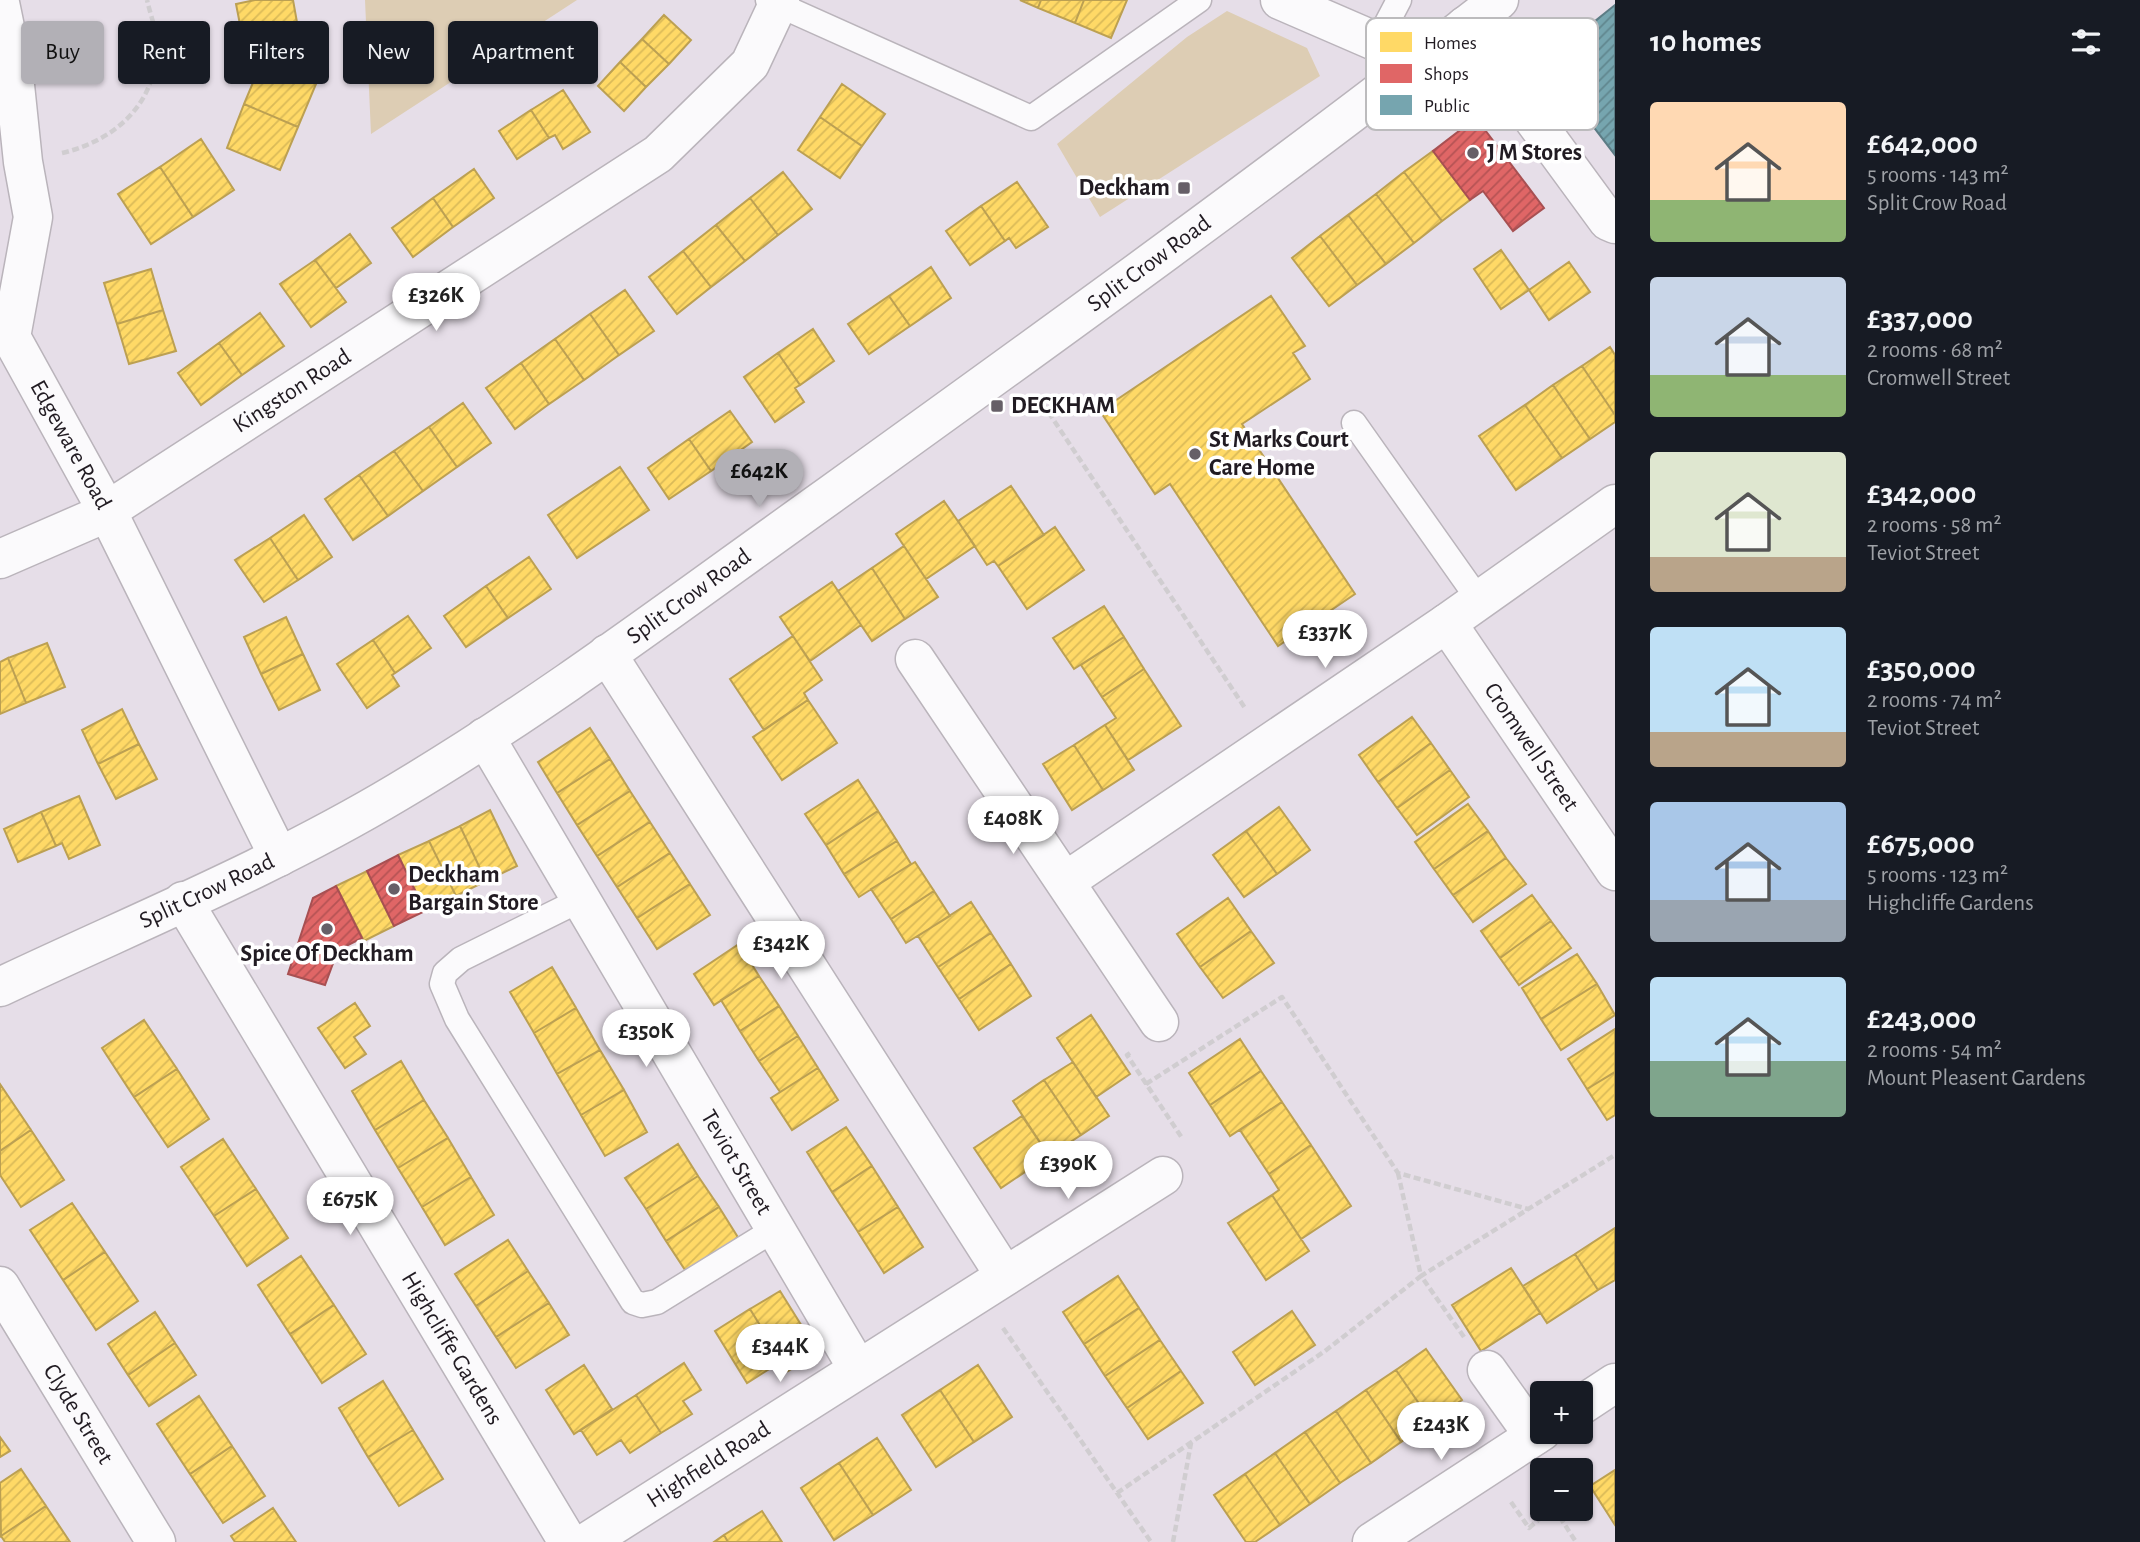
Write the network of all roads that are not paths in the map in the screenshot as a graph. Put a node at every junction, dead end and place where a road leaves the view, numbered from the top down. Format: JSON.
{"nodes":[{"id":1,"x":1199,"y":0,"type":"edge"},
{"id":2,"x":1280,"y":0,"type":"edge"},
{"id":3,"x":1399,"y":0,"type":"edge"},
{"id":4,"x":1499,"y":0,"type":"edge"},
{"id":5,"x":776,"y":1,"type":"edge"},
{"id":6,"x":0,"y":3,"type":"edge"},
{"id":7,"x":1389,"y":18,"type":"edge"},
{"id":8,"x":1475,"y":18,"type":"edge"},
{"id":9,"x":1366,"y":36,"type":"edge"},
{"id":10,"x":7,"y":68,"type":"edge"},
{"id":11,"x":1366,"y":100,"type":"edge"},
{"id":12,"x":1542,"y":130,"type":"edge"},
{"id":13,"x":1615,"y":224,"type":"edge"},
{"id":14,"x":1354,"y":423,"type":"dead end"},
{"id":15,"x":1615,"y":504,"type":"edge"},
{"id":16,"x":107,"y":511,"type":"junction"},
{"id":17,"x":0,"y":559,"type":"edge"},
{"id":18,"x":1479,"y":600,"type":"junction"},
{"id":19,"x":1447,"y":623,"type":"junction"},
{"id":20,"x":607,"y":654,"type":"junction"},
{"id":21,"x":915,"y":659,"type":"dead end"},
{"id":22,"x":485,"y":737,"type":"junction"},
{"id":23,"x":279,"y":857,"type":"junction"},
{"id":24,"x":1615,"y":872,"type":"edge"},
{"id":25,"x":1066,"y":881,"type":"junction"},
{"id":26,"x":580,"y":900,"type":"junction"},
{"id":27,"x":183,"y":901,"type":"junction"},
{"id":28,"x":0,"y":987,"type":"edge"},
{"id":29,"x":1158,"y":1022,"type":"road end"},
{"id":30,"x":1163,"y":1176,"type":"road end"},
{"id":31,"x":775,"y":1230,"type":"junction"},
{"id":32,"x":992,"y":1285,"type":"junction"},
{"id":33,"x":0,"y":1286,"type":"edge"},
{"id":34,"x":858,"y":1369,"type":"junction"},
{"id":35,"x":1487,"y":1370,"type":"road end"},
{"id":36,"x":1615,"y":1383,"type":"edge"},
{"id":37,"x":1593,"y":1397,"type":"edge"},
{"id":38,"x":1530,"y":1423,"type":"edge"},
{"id":39,"x":1530,"y":1438,"type":"edge"},
{"id":40,"x":156,"y":1542,"type":"edge"},
{"id":41,"x":568,"y":1542,"type":"edge"},
{"id":42,"x":587,"y":1542,"type":"edge"},
{"id":43,"x":1372,"y":1542,"type":"edge"}],
"edges":[{"from":1,"to":5,"type":"lane"},
{"from":2,"to":9,"type":"street"},
{"from":3,"to":7,"type":"lane"},
{"from":4,"to":8,"type":"street","name":"Split Crow Road"},
{"from":5,"to":16,"type":"street","name":"Kingston Road"},
{"from":6,"to":10,"type":"street","name":"Edgeware Road"},
{"from":10,"to":16,"type":"street","name":"Edgeware Road"},
{"from":11,"to":20,"type":"street","name":"Split Crow Road"},
{"from":12,"to":13,"type":"street"},
{"from":14,"to":18,"type":"lane"},
{"from":15,"to":18,"type":"street"},
{"from":16,"to":17,"type":"street","name":"Kingston Road"},
{"from":16,"to":23,"type":"street","name":"Edgeware Road"},
{"from":18,"to":19,"type":"street"},
{"from":19,"to":24,"type":"street","name":"Cromwell Street"},
{"from":19,"to":25,"type":"street"},
{"from":20,"to":22,"type":"street","name":"Split Crow Road"},
{"from":20,"to":32,"type":"street"},
{"from":21,"to":25,"type":"street"},
{"from":22,"to":23,"type":"street","name":"Split Crow Road"},
{"from":22,"to":26,"type":"street","name":"Teviot Street"},
{"from":23,"to":27,"type":"street","name":"Split Crow Road"},
{"from":25,"to":29,"type":"street"},
{"from":26,"to":31,"type":"street","name":"Teviot Street"},
{"from":26,"to":31,"type":"lane"},
{"from":27,"to":28,"type":"street","name":"Split Crow Road"},
{"from":27,"to":41,"type":"street","name":"Highcliffe Gardens"},
{"from":30,"to":32,"type":"street","name":"Highfield Road"},
{"from":31,"to":34,"type":"street","name":"Teviot Street"},
{"from":32,"to":34,"type":"street","name":"Highfield Road"},
{"from":33,"to":40,"type":"street","name":"Clyde Street"},
{"from":34,"to":42,"type":"street","name":"Highfield Road"},
{"from":35,"to":38,"type":"street"},
{"from":36,"to":37,"type":"street"},
{"from":39,"to":43,"type":"street"}]}
